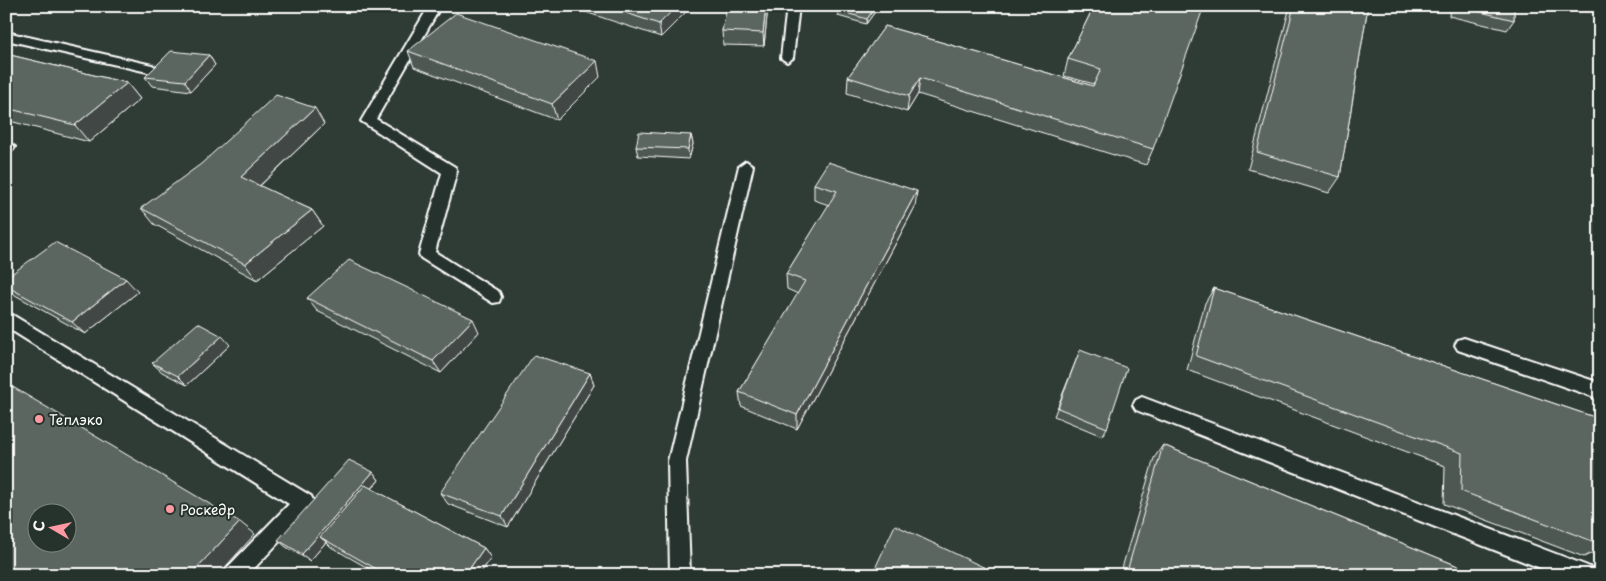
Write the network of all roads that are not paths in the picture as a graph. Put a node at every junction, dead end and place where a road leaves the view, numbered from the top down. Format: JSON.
{"nodes":[{"id":1,"x":436,"y":6,"type":"edge"},
{"id":2,"x":794,"y":6,"type":"edge"},
{"id":3,"x":6,"y":36,"type":"edge"},
{"id":4,"x":787,"y":58,"type":"dead end"},
{"id":5,"x":152,"y":69,"type":"edge"},
{"id":6,"x":746,"y":166,"type":"dead end"},
{"id":7,"x":493,"y":297,"type":"dead end"},
{"id":8,"x":6,"y":318,"type":"edge"},
{"id":9,"x":1464,"y":345,"type":"dead end"},
{"id":10,"x":1600,"y":391,"type":"edge"},
{"id":11,"x":1142,"y":404,"type":"dead end"},
{"id":12,"x":234,"y":575,"type":"edge"},
{"id":13,"x":680,"y":575,"type":"edge"},
{"id":14,"x":1585,"y":575,"type":"edge"}],
"edges":[{"from":1,"to":7,"type":"lane"},
{"from":2,"to":4,"type":"lane"},
{"from":3,"to":5,"type":"lane"},
{"from":6,"to":13,"type":"lane"},
{"from":8,"to":12,"type":"lane"},
{"from":9,"to":10,"type":"lane"},
{"from":11,"to":14,"type":"lane"}]}
